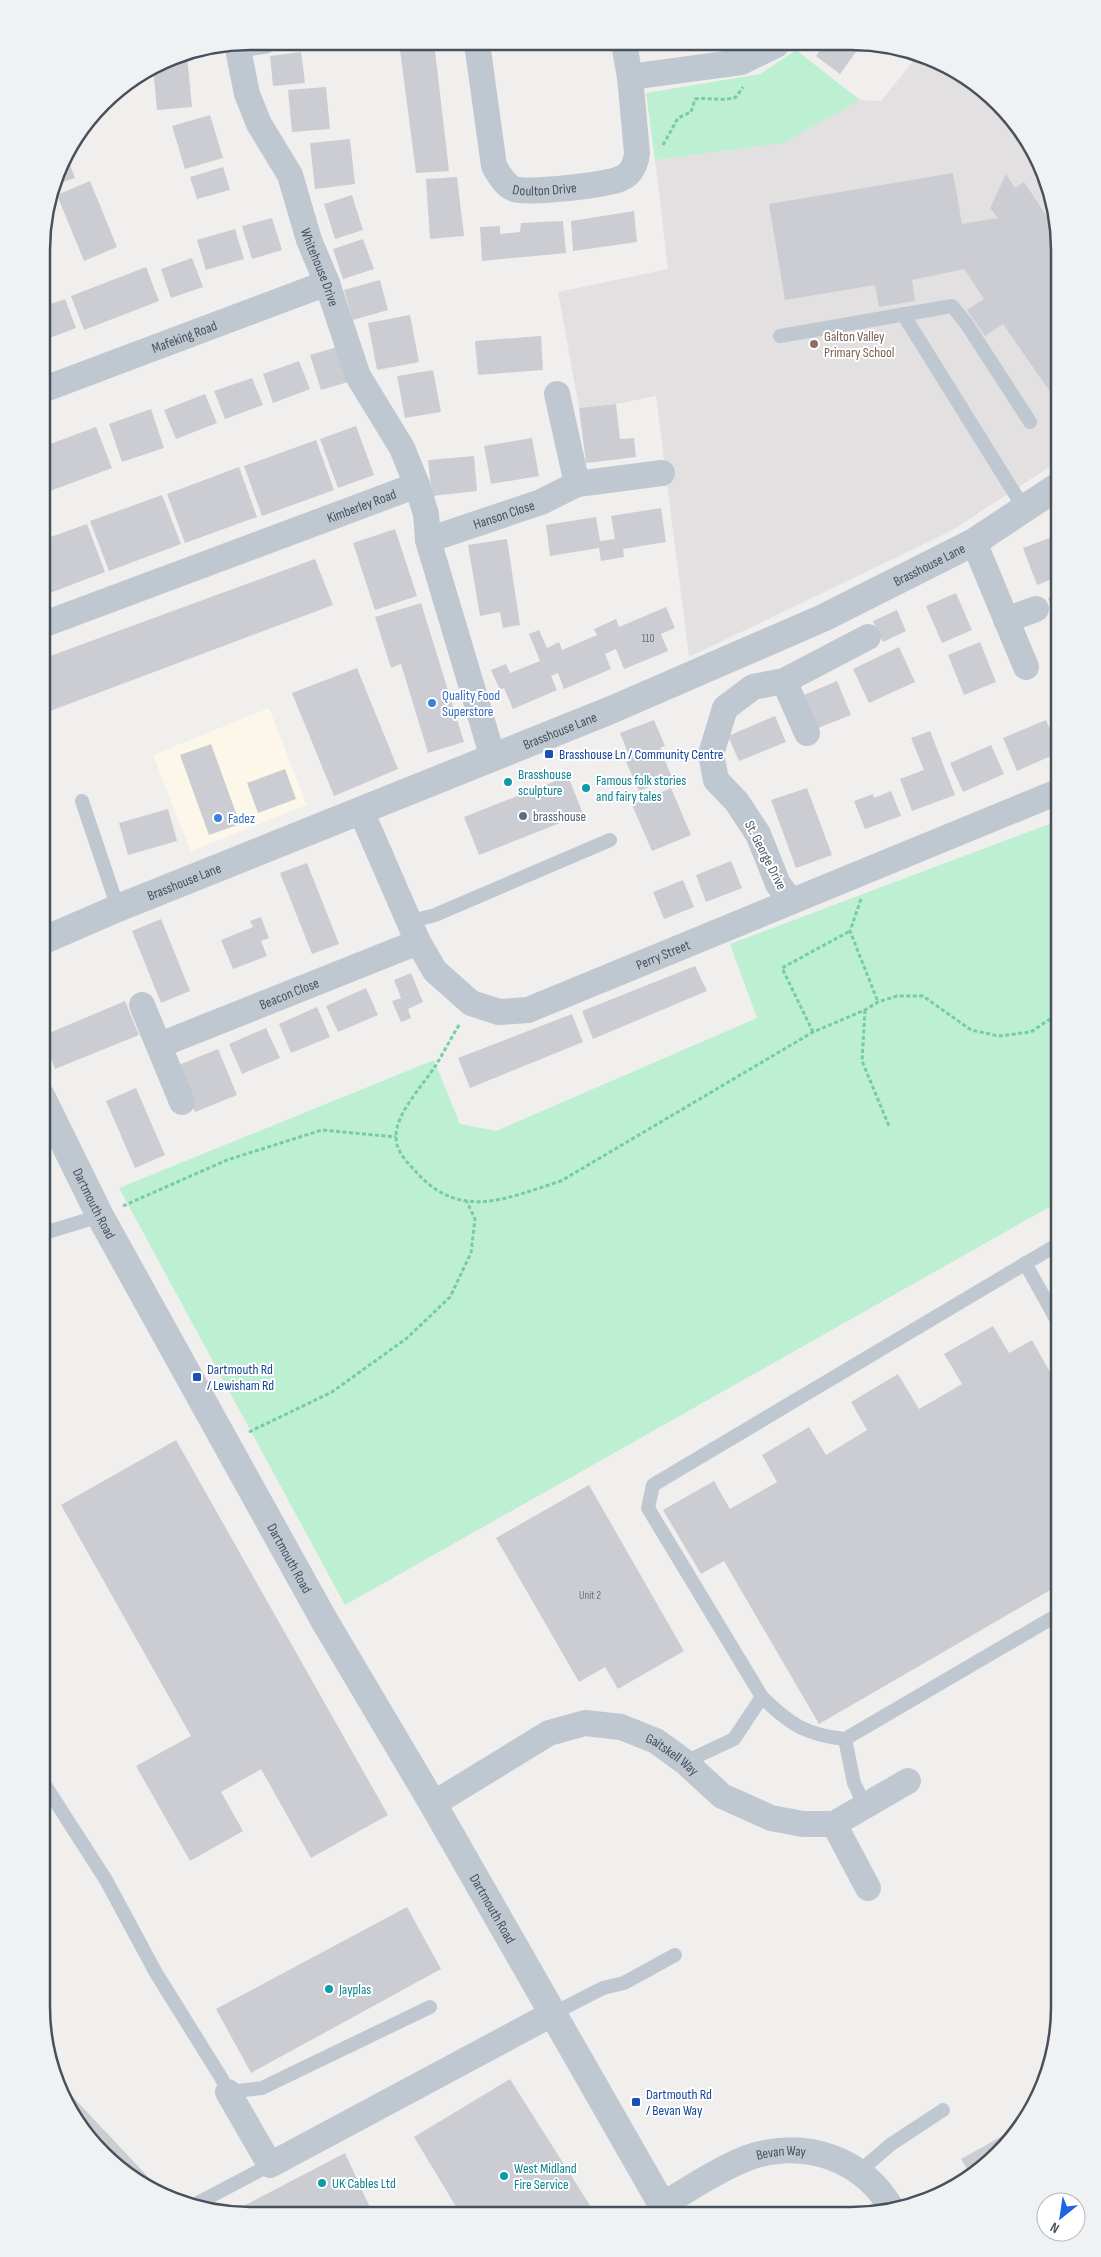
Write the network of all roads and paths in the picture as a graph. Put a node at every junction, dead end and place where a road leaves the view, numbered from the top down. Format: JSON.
{"nodes":[{"id":1,"x":238,"y":50,"type":"edge"},
{"id":2,"x":477,"y":50,"type":"edge"},
{"id":3,"x":625,"y":50,"type":"edge"},
{"id":4,"x":764,"y":50,"type":"edge"},
{"id":5,"x":741,"y":62,"type":"junction"},
{"id":6,"x":630,"y":77,"type":"junction"},
{"id":7,"x":637,"y":153,"type":"junction"},
{"id":8,"x":327,"y":283,"type":"junction"},
{"id":9,"x":903,"y":314,"type":"junction"},
{"id":10,"x":780,"y":336,"type":"dead end"},
{"id":11,"x":50,"y":387,"type":"edge"},
{"id":12,"x":557,"y":394,"type":"dead end"},
{"id":13,"x":1030,"y":422,"type":"dead end"},
{"id":14,"x":662,"y":473,"type":"dead end"},
{"id":15,"x":577,"y":484,"type":"junction"},
{"id":16,"x":416,"y":485,"type":"junction"},
{"id":17,"x":1051,"y":491,"type":"edge"},
{"id":18,"x":1024,"y":510,"type":"junction"},
{"id":19,"x":428,"y":540,"type":"junction"},
{"id":20,"x":974,"y":542,"type":"junction"},
{"id":21,"x":1036,"y":609,"type":"dead end"},
{"id":22,"x":1006,"y":620,"type":"junction"},
{"id":23,"x":50,"y":622,"type":"edge"},
{"id":24,"x":868,"y":637,"type":"dead end"},
{"id":25,"x":1026,"y":667,"type":"dead end"},
{"id":26,"x":784,"y":681,"type":"junction"},
{"id":27,"x":807,"y":733,"type":"dead end"},
{"id":28,"x":492,"y":758,"type":"junction"},
{"id":29,"x":1051,"y":795,"type":"edge"},
{"id":30,"x":82,"y":801,"type":"dead end"},
{"id":31,"x":361,"y":811,"type":"junction"},
{"id":32,"x":610,"y":840,"type":"dead end"},
{"id":33,"x":871,"y":868,"type":"junction"},
{"id":34,"x":791,"y":901,"type":"junction"},
{"id":35,"x":118,"y":908,"type":"junction"},
{"id":36,"x":413,"y":932,"type":"junction"},
{"id":37,"x":850,"y":932,"type":"junction"},
{"id":38,"x":50,"y":938,"type":"edge"},
{"id":39,"x":878,"y":1002,"type":"junction"},
{"id":40,"x":471,"y":1003,"type":"junction"},
{"id":41,"x":142,"y":1005,"type":"dead end"},
{"id":42,"x":864,"y":1010,"type":"junction"},
{"id":43,"x":1051,"y":1018,"type":"edge"},
{"id":44,"x":813,"y":1032,"type":"junction"},
{"id":45,"x":160,"y":1045,"type":"junction"},
{"id":46,"x":182,"y":1102,"type":"dead end"},
{"id":47,"x":50,"y":1113,"type":"edge"},
{"id":48,"x":889,"y":1126,"type":"dead end"},
{"id":49,"x":396,"y":1137,"type":"junction"},
{"id":50,"x":467,"y":1202,"type":"junction"},
{"id":51,"x":100,"y":1216,"type":"junction"},
{"id":52,"x":50,"y":1232,"type":"edge"},
{"id":53,"x":1051,"y":1248,"type":"edge"},
{"id":54,"x":1025,"y":1263,"type":"junction"},
{"id":55,"x":1051,"y":1308,"type":"edge"},
{"id":56,"x":226,"y":1443,"type":"junction"},
{"id":57,"x":1051,"y":1619,"type":"edge"},
{"id":58,"x":762,"y":1697,"type":"junction"},
{"id":59,"x":845,"y":1738,"type":"junction"},
{"id":60,"x":685,"y":1762,"type":"junction"},
{"id":61,"x":908,"y":1781,"type":"dead end"},
{"id":62,"x":50,"y":1793,"type":"edge"},
{"id":63,"x":433,"y":1804,"type":"junction"},
{"id":64,"x":864,"y":1806,"type":"junction"},
{"id":65,"x":834,"y":1824,"type":"junction"},
{"id":66,"x":868,"y":1888,"type":"dead end"},
{"id":67,"x":675,"y":1955,"type":"dead end"},
{"id":68,"x":430,"y":2007,"type":"dead end"},
{"id":69,"x":552,"y":2014,"type":"junction"},
{"id":70,"x":228,"y":2092,"type":"junction"},
{"id":71,"x":943,"y":2110,"type":"dead end"},
{"id":72,"x":270,"y":2165,"type":"junction"},
{"id":73,"x":860,"y":2171,"type":"junction"},
{"id":74,"x":202,"y":2201,"type":"edge"},
{"id":75,"x":889,"y":2203,"type":"edge"},
{"id":76,"x":663,"y":2207,"type":"edge"},
{"id":77,"x":669,"y":2207,"type":"edge"}],
"edges":[{"from":1,"to":8,"type":"street","name":"Whitehouse Drive"},
{"from":2,"to":7,"type":"street","name":"Doulton Drive"},
{"from":3,"to":6,"type":"street"},
{"from":4,"to":5,"type":"street"},
{"from":5,"to":6,"type":"street"},
{"from":5,"to":7,"type":"path"},
{"from":6,"to":7,"type":"street"},
{"from":8,"to":11,"type":"street","name":"Mafeking Road"},
{"from":8,"to":16,"type":"street","name":"Whitehouse Drive"},
{"from":9,"to":10,"type":"lane"},
{"from":9,"to":13,"type":"lane"},
{"from":9,"to":18,"type":"lane"},
{"from":12,"to":15,"type":"street"},
{"from":14,"to":15,"type":"street","name":"Hanson Close"},
{"from":15,"to":19,"type":"street","name":"Hanson Close"},
{"from":16,"to":19,"type":"street"},
{"from":16,"to":23,"type":"street","name":"Kimberley Road"},
{"from":17,"to":18,"type":"street","name":"Brasshouse Lane"},
{"from":18,"to":20,"type":"street","name":"Brasshouse Lane"},
{"from":19,"to":28,"type":"street"},
{"from":20,"to":22,"type":"street"},
{"from":20,"to":28,"type":"street","name":"Brasshouse Lane"},
{"from":21,"to":22,"type":"street"},
{"from":22,"to":25,"type":"street"},
{"from":24,"to":26,"type":"street","name":"St. George Drive"},
{"from":26,"to":27,"type":"street"},
{"from":26,"to":34,"type":"street","name":"St. George Drive"},
{"from":28,"to":31,"type":"street","name":"Brasshouse Lane"},
{"from":29,"to":33,"type":"street","name":"Perry Street"},
{"from":30,"to":35,"type":"lane"},
{"from":31,"to":35,"type":"street","name":"Brasshouse Lane"},
{"from":31,"to":36,"type":"street","name":"Perry Street"},
{"from":32,"to":36,"type":"lane"},
{"from":33,"to":34,"type":"street","name":"Perry Street"},
{"from":33,"to":37,"type":"path"},
{"from":34,"to":40,"type":"street","name":"Perry Street"},
{"from":35,"to":38,"type":"street","name":"Brasshouse Lane"},
{"from":36,"to":40,"type":"street","name":"Perry Street"},
{"from":36,"to":45,"type":"street","name":"Beacon Close"},
{"from":37,"to":39,"type":"path"},
{"from":37,"to":44,"type":"path"},
{"from":39,"to":42,"type":"path"},
{"from":39,"to":43,"type":"path"},
{"from":40,"to":49,"type":"path"},
{"from":41,"to":45,"type":"street"},
{"from":42,"to":44,"type":"path"},
{"from":42,"to":48,"type":"path"},
{"from":44,"to":50,"type":"path"},
{"from":45,"to":46,"type":"street"},
{"from":47,"to":51,"type":"street","name":"Dartmouth Road"},
{"from":49,"to":50,"type":"path"},
{"from":49,"to":51,"type":"path"},
{"from":50,"to":56,"type":"path"},
{"from":51,"to":52,"type":"lane"},
{"from":51,"to":56,"type":"street","name":"Dartmouth Road"},
{"from":53,"to":54,"type":"lane"},
{"from":54,"to":55,"type":"lane"},
{"from":54,"to":58,"type":"lane"},
{"from":56,"to":63,"type":"street","name":"Dartmouth Road"},
{"from":57,"to":59,"type":"lane"},
{"from":58,"to":59,"type":"lane"},
{"from":58,"to":60,"type":"lane"},
{"from":59,"to":64,"type":"lane"},
{"from":60,"to":63,"type":"street","name":"Gaitskell Way"},
{"from":60,"to":65,"type":"street","name":"Gaitskell Way"},
{"from":61,"to":64,"type":"street"},
{"from":62,"to":70,"type":"lane"},
{"from":63,"to":69,"type":"street","name":"Dartmouth Road"},
{"from":64,"to":65,"type":"street"},
{"from":65,"to":66,"type":"street"},
{"from":67,"to":69,"type":"lane"},
{"from":68,"to":70,"type":"lane"},
{"from":69,"to":72,"type":"street"},
{"from":69,"to":76,"type":"street","name":"Dartmouth Road"},
{"from":70,"to":72,"type":"street"},
{"from":71,"to":73,"type":"lane"},
{"from":72,"to":74,"type":"lane"},
{"from":73,"to":75,"type":"street","name":"Bevan Way"},
{"from":73,"to":77,"type":"street","name":"Bevan Way"}]}
